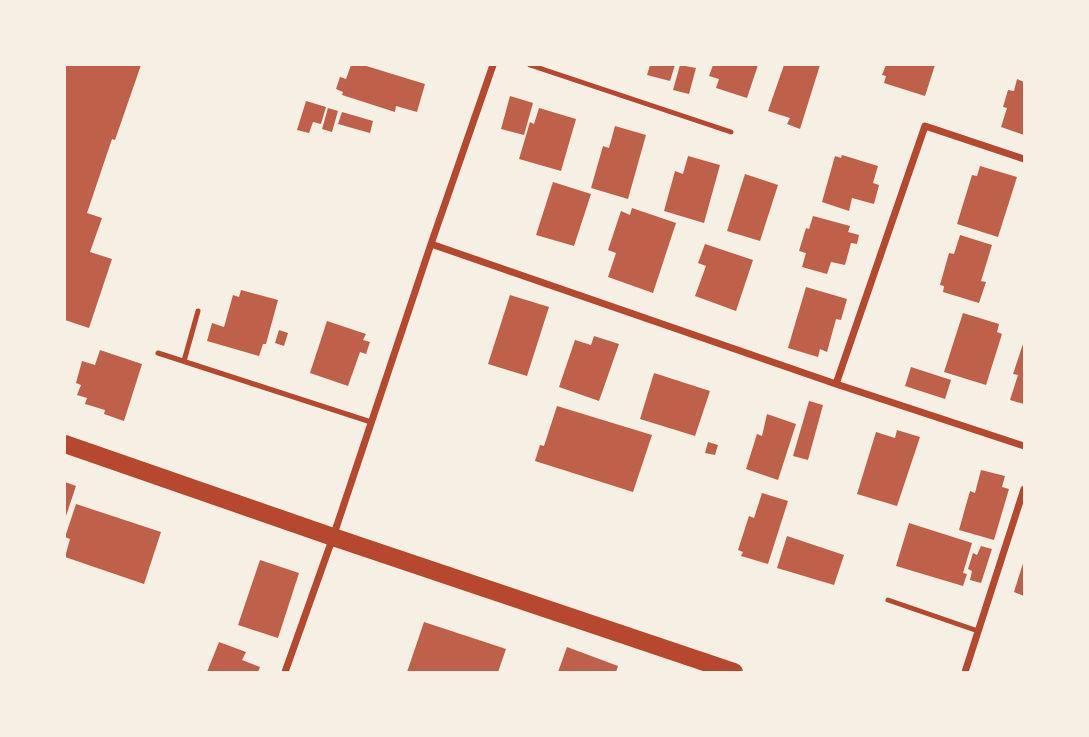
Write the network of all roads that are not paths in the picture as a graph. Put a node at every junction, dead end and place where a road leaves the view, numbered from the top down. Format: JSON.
{"nodes":[{"id":1,"x":493,"y":65,"type":"edge"},
{"id":2,"x":530,"y":65,"type":"edge"},
{"id":3,"x":732,"y":132,"type":"dead end"},
{"id":4,"x":1024,"y":159,"type":"edge"},
{"id":5,"x":431,"y":244,"type":"junction"},
{"id":6,"x":198,"y":312,"type":"dead end"},
{"id":7,"x":158,"y":353,"type":"dead end"},
{"id":8,"x":184,"y":361,"type":"junction"},
{"id":9,"x":836,"y":384,"type":"junction"},
{"id":10,"x":371,"y":422,"type":"junction"},
{"id":11,"x":65,"y":444,"type":"edge"},
{"id":12,"x":1024,"y":446,"type":"edge"},
{"id":13,"x":1024,"y":489,"type":"edge"},
{"id":14,"x":333,"y":537,"type":"junction"},
{"id":15,"x":888,"y":600,"type":"dead end"},
{"id":16,"x":978,"y":631,"type":"junction"},
{"id":17,"x":285,"y":672,"type":"edge"},
{"id":18,"x":734,"y":672,"type":"edge"},
{"id":19,"x":965,"y":672,"type":"edge"}],
"edges":[{"from":1,"to":5,"type":"street"},
{"from":2,"to":3,"type":"lane"},
{"from":4,"to":9,"type":"street"},
{"from":5,"to":9,"type":"street"},
{"from":5,"to":10,"type":"street"},
{"from":6,"to":8,"type":"lane"},
{"from":7,"to":8,"type":"lane"},
{"from":8,"to":10,"type":"lane"},
{"from":9,"to":12,"type":"street"},
{"from":10,"to":14,"type":"street"},
{"from":11,"to":14,"type":"main road"},
{"from":13,"to":16,"type":"street"},
{"from":14,"to":17,"type":"street"},
{"from":14,"to":18,"type":"main road"},
{"from":15,"to":16,"type":"lane"},
{"from":16,"to":19,"type":"street"}]}
